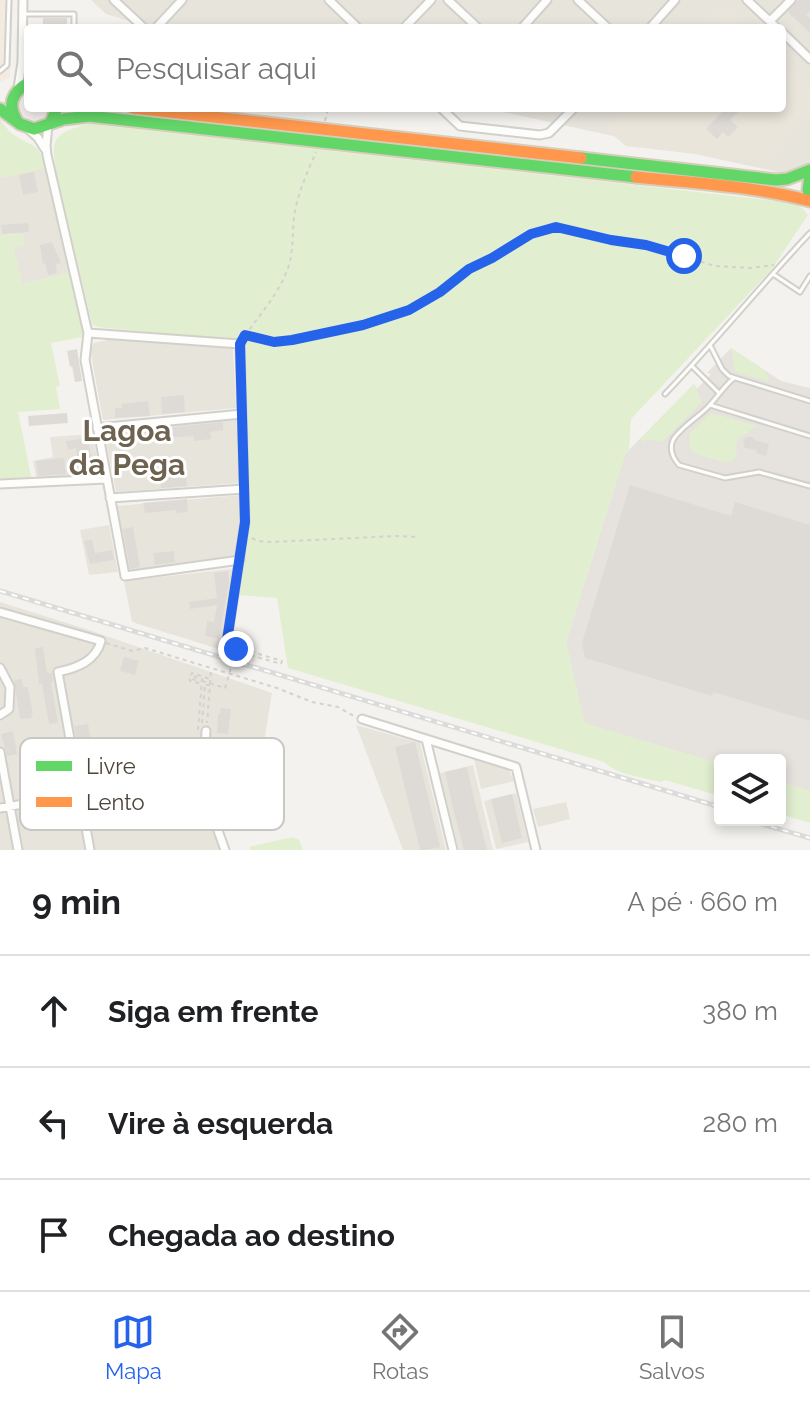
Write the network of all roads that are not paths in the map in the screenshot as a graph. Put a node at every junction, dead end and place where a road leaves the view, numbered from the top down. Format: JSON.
{"nodes":[{"id":1,"x":9,"y":0,"type":"edge"},
{"id":2,"x":23,"y":0,"type":"edge"},
{"id":3,"x":114,"y":0,"type":"edge"},
{"id":4,"x":182,"y":0,"type":"edge"},
{"id":5,"x":329,"y":0,"type":"edge"},
{"id":6,"x":431,"y":0,"type":"edge"},
{"id":7,"x":448,"y":0,"type":"edge"},
{"id":8,"x":547,"y":0,"type":"edge"},
{"id":9,"x":578,"y":0,"type":"edge"},
{"id":10,"x":674,"y":0,"type":"edge"},
{"id":11,"x":747,"y":0,"type":"edge"},
{"id":12,"x":791,"y":0,"type":"edge"},
{"id":13,"x":23,"y":14,"type":"junction"},
{"id":14,"x":770,"y":21,"type":"junction"},
{"id":15,"x":24,"y":24,"type":"edge"},
{"id":16,"x":74,"y":24,"type":"edge"},
{"id":17,"x":140,"y":24,"type":"edge"},
{"id":18,"x":160,"y":24,"type":"edge"},
{"id":19,"x":354,"y":24,"type":"edge"},
{"id":20,"x":408,"y":24,"type":"edge"},
{"id":21,"x":474,"y":24,"type":"edge"},
{"id":22,"x":526,"y":24,"type":"edge"},
{"id":23,"x":604,"y":24,"type":"edge"},
{"id":24,"x":653,"y":24,"type":"edge"},
{"id":25,"x":773,"y":24,"type":"edge"},
{"id":26,"x":786,"y":36,"type":"edge"},
{"id":27,"x":24,"y":42,"type":"edge"},
{"id":28,"x":23,"y":49,"type":"joint"},
{"id":29,"x":810,"y":59,"type":"edge"},
{"id":30,"x":0,"y":71,"type":"edge"},
{"id":31,"x":20,"y":88,"type":"edge"},
{"id":32,"x":0,"y":97,"type":"edge"},
{"id":33,"x":0,"y":109,"type":"edge"},
{"id":34,"x":56,"y":112,"type":"edge"},
{"id":35,"x":168,"y":112,"type":"edge"},
{"id":36,"x":446,"y":112,"type":"edge"},
{"id":37,"x":567,"y":112,"type":"edge"},
{"id":38,"x":49,"y":124,"type":"junction"},
{"id":39,"x":23,"y":126,"type":"junction"},
{"id":40,"x":47,"y":155,"type":"junction"},
{"id":41,"x":810,"y":173,"type":"edge"},
{"id":42,"x":810,"y":198,"type":"edge"},
{"id":43,"x":810,"y":233,"type":"edge"},
{"id":44,"x":773,"y":274,"type":"junction"},
{"id":45,"x":810,"y":276,"type":"edge"},
{"id":46,"x":88,"y":333,"type":"junction"},
{"id":47,"x":711,"y":347,"type":"junction"},
{"id":48,"x":692,"y":366,"type":"junction"},
{"id":49,"x":734,"y":378,"type":"junction"},
{"id":50,"x":719,"y":393,"type":"junction"},
{"id":51,"x":665,"y":394,"type":"dead end"},
{"id":52,"x":810,"y":401,"type":"edge"},
{"id":53,"x":710,"y":405,"type":"junction"},
{"id":54,"x":242,"y":414,"type":"junction"},
{"id":55,"x":97,"y":428,"type":"junction"},
{"id":56,"x":810,"y":436,"type":"edge"},
{"id":57,"x":106,"y":479,"type":"junction"},
{"id":58,"x":0,"y":484,"type":"edge"},
{"id":59,"x":810,"y":486,"type":"edge"},
{"id":60,"x":244,"y":489,"type":"junction"},
{"id":61,"x":110,"y":498,"type":"junction"},
{"id":62,"x":240,"y":560,"type":"junction"},
{"id":63,"x":0,"y":612,"type":"edge"},
{"id":64,"x":226,"y":647,"type":"road end"},
{"id":65,"x":0,"y":668,"type":"edge"},
{"id":66,"x":0,"y":715,"type":"edge"},
{"id":67,"x":362,"y":719,"type":"road end"},
{"id":68,"x":70,"y":738,"type":"edge"},
{"id":69,"x":426,"y":739,"type":"junction"},
{"id":70,"x":0,"y":752,"type":"edge"},
{"id":71,"x":20,"y":806,"type":"edge"},
{"id":72,"x":0,"y":808,"type":"edge"},
{"id":73,"x":10,"y":808,"type":"junction"},
{"id":74,"x":86,"y":830,"type":"edge"},
{"id":75,"x":218,"y":830,"type":"edge"},
{"id":76,"x":18,"y":850,"type":"edge"},
{"id":77,"x":90,"y":850,"type":"edge"},
{"id":78,"x":225,"y":850,"type":"edge"},
{"id":79,"x":453,"y":850,"type":"edge"},
{"id":80,"x":536,"y":850,"type":"edge"}],
"edges":[{"from":1,"to":30,"type":"lane"},
{"from":2,"to":13,"type":"street"},
{"from":3,"to":17,"type":"street"},
{"from":4,"to":18,"type":"street"},
{"from":5,"to":19,"type":"street"},
{"from":6,"to":20,"type":"street"},
{"from":7,"to":21,"type":"street"},
{"from":8,"to":22,"type":"street"},
{"from":9,"to":23,"type":"street"},
{"from":10,"to":24,"type":"street"},
{"from":11,"to":14,"type":"street"},
{"from":12,"to":14,"type":"street"},
{"from":13,"to":15,"type":"street"},
{"from":13,"to":16,"type":"lane"},
{"from":14,"to":25,"type":"street"},
{"from":26,"to":29,"type":"street"},
{"from":27,"to":28,"type":"street"},
{"from":28,"to":31,"type":"street"},
{"from":31,"to":32,"type":"main road"},
{"from":31,"to":39,"type":"main road"},
{"from":33,"to":39,"type":"main road"},
{"from":34,"to":38,"type":"main road"},
{"from":35,"to":41,"type":"main road"},
{"from":36,"to":37,"type":"street"},
{"from":38,"to":39,"type":"main road"},
{"from":38,"to":40,"type":"street"},
{"from":38,"to":42,"type":"main road"},
{"from":39,"to":40,"type":"street"},
{"from":40,"to":46,"type":"street"},
{"from":41,"to":42,"type":"main road"},
{"from":43,"to":44,"type":"lane"},
{"from":44,"to":45,"type":"lane"},
{"from":44,"to":47,"type":"lane"},
{"from":46,"to":54,"type":"street"},
{"from":46,"to":55,"type":"street"},
{"from":47,"to":48,"type":"lane"},
{"from":47,"to":49,"type":"lane"},
{"from":48,"to":50,"type":"lane"},
{"from":48,"to":51,"type":"lane"},
{"from":49,"to":50,"type":"lane"},
{"from":49,"to":52,"type":"lane"},
{"from":50,"to":53,"type":"lane"},
{"from":53,"to":56,"type":"lane"},
{"from":53,"to":59,"type":"lane"},
{"from":54,"to":55,"type":"street"},
{"from":54,"to":60,"type":"street"},
{"from":55,"to":57,"type":"street"},
{"from":57,"to":58,"type":"street"},
{"from":57,"to":61,"type":"street"},
{"from":60,"to":61,"type":"street"},
{"from":60,"to":62,"type":"street"},
{"from":61,"to":62,"type":"street"},
{"from":62,"to":64,"type":"street"},
{"from":63,"to":68,"type":"street"},
{"from":65,"to":66,"type":"street"},
{"from":67,"to":69,"type":"street"},
{"from":69,"to":79,"type":"street"},
{"from":69,"to":80,"type":"street"},
{"from":70,"to":73,"type":"street"},
{"from":71,"to":73,"type":"street"},
{"from":72,"to":73,"type":"street"},
{"from":73,"to":76,"type":"street"},
{"from":74,"to":77,"type":"street"},
{"from":75,"to":78,"type":"street"}]}
